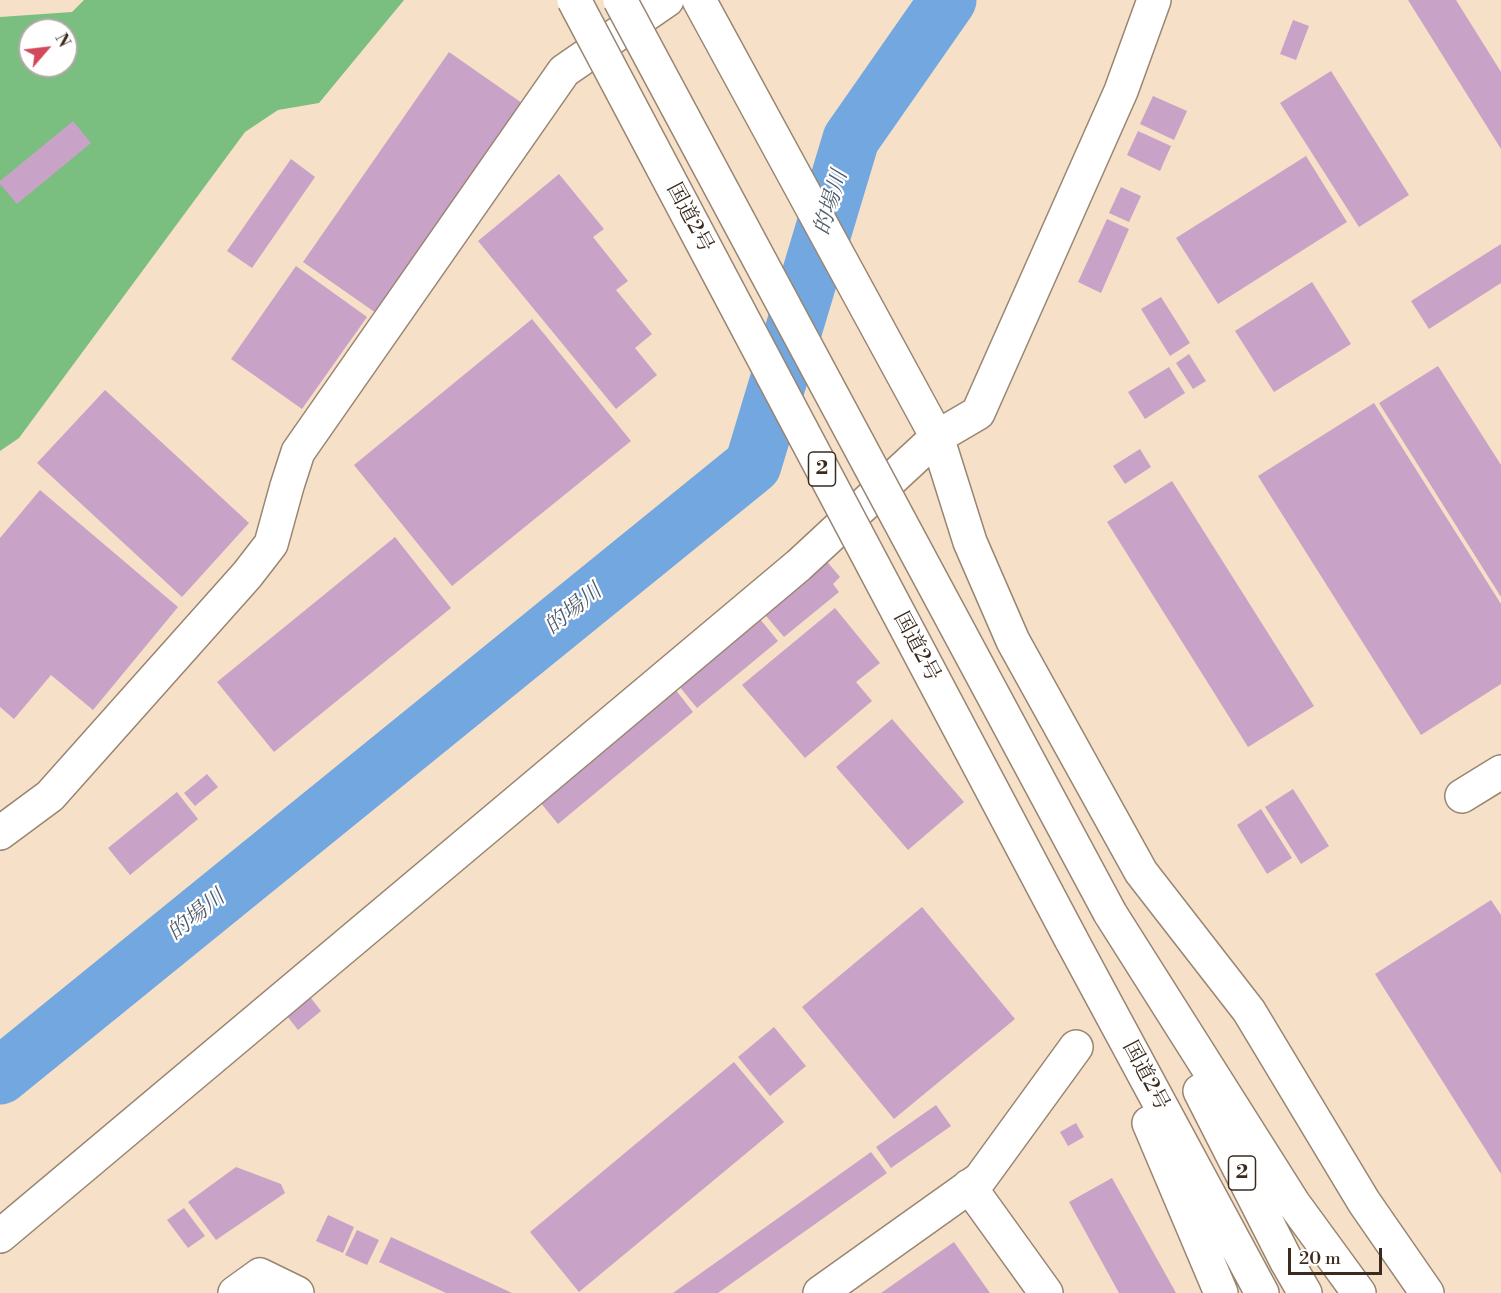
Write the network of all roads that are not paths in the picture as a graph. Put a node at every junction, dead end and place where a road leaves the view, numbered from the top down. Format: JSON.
{"nodes":[{"id":1,"x":574,"y":0,"type":"edge"},
{"id":2,"x":620,"y":0,"type":"edge"},
{"id":3,"x":668,"y":0,"type":"edge"},
{"id":4,"x":699,"y":0,"type":"edge"},
{"id":5,"x":1154,"y":0,"type":"edge"},
{"id":6,"x":937,"y":437,"type":"junction"},
{"id":7,"x":1501,"y":772,"type":"edge"},
{"id":8,"x":1462,"y":796,"type":"dead end"},
{"id":9,"x":0,"y":833,"type":"edge"},
{"id":10,"x":1076,"y":1047,"type":"dead end"},
{"id":11,"x":1187,"y":1049,"type":"junction"},
{"id":12,"x":1138,"y":1078,"type":"junction"},
{"id":13,"x":969,"y":1186,"type":"junction"},
{"id":14,"x":0,"y":1236,"type":"edge"},
{"id":15,"x":235,"y":1293,"type":"edge"},
{"id":16,"x":297,"y":1293,"type":"edge"},
{"id":17,"x":819,"y":1293,"type":"edge"},
{"id":18,"x":1046,"y":1293,"type":"edge"},
{"id":19,"x":1221,"y":1293,"type":"edge"},
{"id":20,"x":1262,"y":1293,"type":"edge"},
{"id":21,"x":1305,"y":1293,"type":"edge"},
{"id":22,"x":1359,"y":1293,"type":"edge"},
{"id":23,"x":1427,"y":1293,"type":"edge"}],
"edges":[{"from":1,"to":12,"type":"main road","name":"国道2号","number":"2","bridge":true},
{"from":2,"to":11,"type":"main road","name":"国道2号","number":"2","bridge":true},
{"from":3,"to":9,"type":"main road"},
{"from":4,"to":6,"type":"main road"},
{"from":5,"to":6,"type":"main road"},
{"from":6,"to":14,"type":"main road"},
{"from":6,"to":23,"type":"main road"},
{"from":7,"to":8,"type":"main road"},
{"from":10,"to":13,"type":"main road"},
{"from":11,"to":21,"type":"main road","name":"国道2号","number":"2"},
{"from":11,"to":22,"type":"main road"},
{"from":12,"to":19,"type":"main road"},
{"from":12,"to":20,"type":"main road","name":"国道2号","number":"2"},
{"from":13,"to":17,"type":"main road"},
{"from":13,"to":18,"type":"main road"},
{"from":15,"to":16,"type":"main road"}]}
